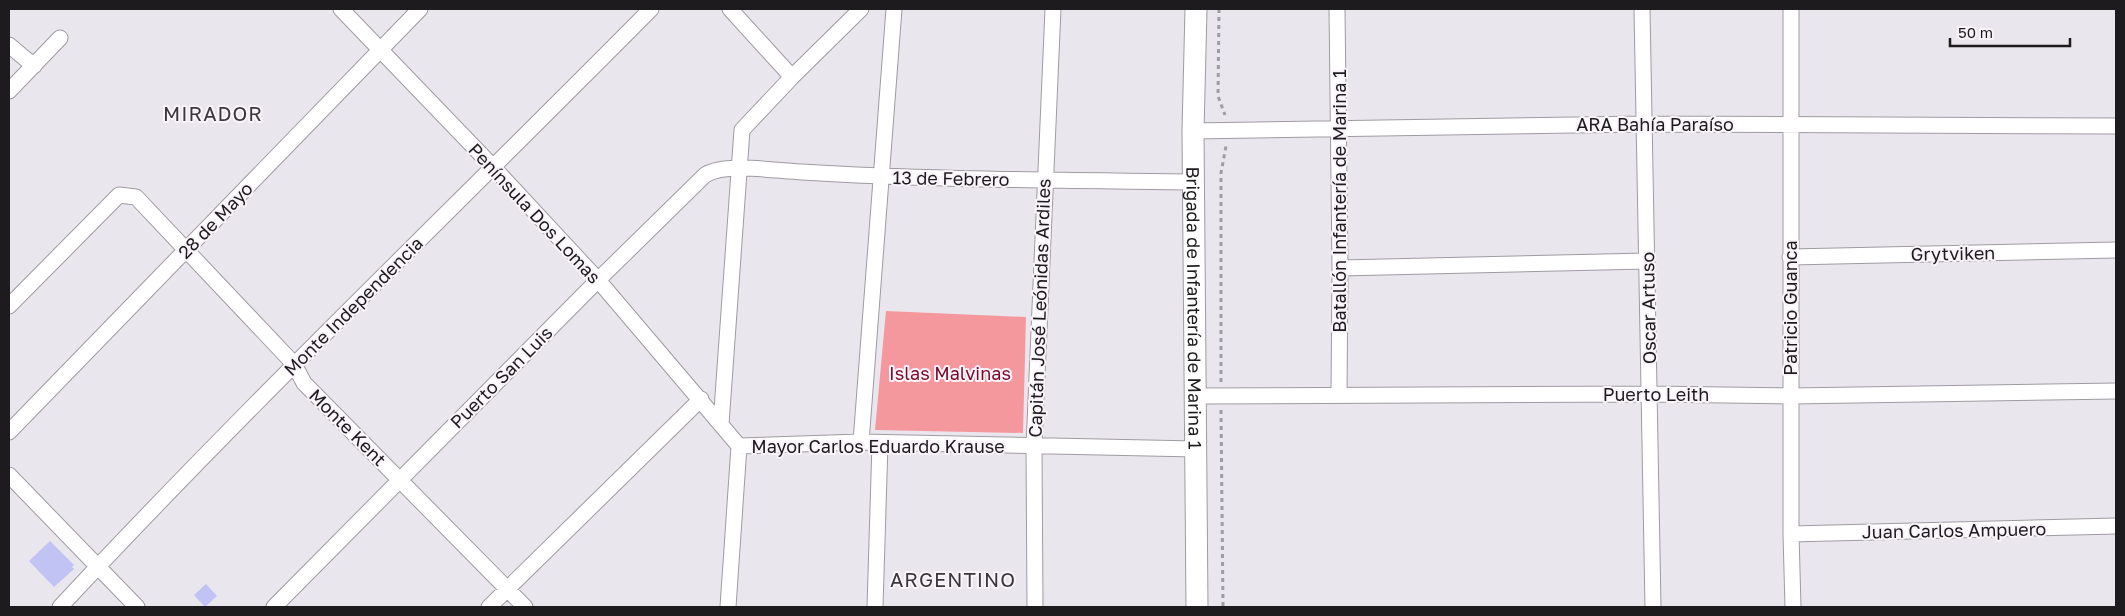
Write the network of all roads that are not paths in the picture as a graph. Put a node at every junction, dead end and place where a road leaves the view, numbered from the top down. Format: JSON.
{"nodes":[{"id":1,"x":341,"y":9,"type":"edge"},
{"id":2,"x":420,"y":9,"type":"edge"},
{"id":3,"x":650,"y":9,"type":"edge"},
{"id":4,"x":730,"y":9,"type":"edge"},
{"id":5,"x":861,"y":9,"type":"edge"},
{"id":6,"x":894,"y":9,"type":"edge"},
{"id":7,"x":1053,"y":9,"type":"edge"},
{"id":8,"x":1196,"y":9,"type":"edge"},
{"id":9,"x":1338,"y":9,"type":"edge"},
{"id":10,"x":1642,"y":9,"type":"edge"},
{"id":11,"x":1791,"y":9,"type":"edge"},
{"id":12,"x":60,"y":38,"type":"dead end"},
{"id":13,"x":9,"y":45,"type":"edge"},
{"id":14,"x":380,"y":50,"type":"junction"},
{"id":15,"x":34,"y":66,"type":"junction"},
{"id":16,"x":792,"y":76,"type":"junction"},
{"id":17,"x":9,"y":91,"type":"edge"},
{"id":18,"x":1644,"y":124,"type":"junction"},
{"id":19,"x":1790,"y":124,"type":"junction"},
{"id":20,"x":2116,"y":126,"type":"edge"},
{"id":21,"x":1338,"y":128,"type":"junction"},
{"id":22,"x":1194,"y":131,"type":"junction"},
{"id":23,"x":494,"y":168,"type":"junction"},
{"id":24,"x":739,"y":168,"type":"junction"},
{"id":25,"x":882,"y":177,"type":"junction"},
{"id":26,"x":1044,"y":180,"type":"junction"},
{"id":27,"x":1194,"y":182,"type":"junction"},
{"id":28,"x":186,"y":250,"type":"junction"},
{"id":29,"x":2116,"y":250,"type":"edge"},
{"id":30,"x":1790,"y":257,"type":"junction"},
{"id":31,"x":1647,"y":261,"type":"junction"},
{"id":32,"x":1340,"y":268,"type":"junction"},
{"id":33,"x":598,"y":280,"type":"junction"},
{"id":34,"x":9,"y":306,"type":"edge"},
{"id":35,"x":294,"y":364,"type":"junction"},
{"id":36,"x":2116,"y":391,"type":"edge"},
{"id":37,"x":1339,"y":394,"type":"junction"},
{"id":38,"x":1649,"y":394,"type":"junction"},
{"id":39,"x":1196,"y":396,"type":"junction"},
{"id":40,"x":1791,"y":396,"type":"junction"},
{"id":41,"x":701,"y":399,"type":"junction"},
{"id":42,"x":721,"y":424,"type":"junction"},
{"id":43,"x":9,"y":432,"type":"edge"},
{"id":44,"x":861,"y":442,"type":"junction"},
{"id":45,"x":880,"y":443,"type":"junction"},
{"id":46,"x":739,"y":446,"type":"junction"},
{"id":47,"x":1034,"y":446,"type":"junction"},
{"id":48,"x":1196,"y":450,"type":"junction"},
{"id":49,"x":9,"y":475,"type":"edge"},
{"id":50,"x":399,"y":480,"type":"junction"},
{"id":51,"x":2116,"y":526,"type":"edge"},
{"id":52,"x":1791,"y":534,"type":"junction"},
{"id":53,"x":98,"y":567,"type":"junction"},
{"id":54,"x":508,"y":590,"type":"junction"},
{"id":55,"x":60,"y":607,"type":"edge"},
{"id":56,"x":136,"y":607,"type":"edge"},
{"id":57,"x":274,"y":607,"type":"edge"},
{"id":58,"x":489,"y":607,"type":"edge"},
{"id":59,"x":525,"y":607,"type":"edge"},
{"id":60,"x":728,"y":607,"type":"edge"},
{"id":61,"x":875,"y":607,"type":"edge"},
{"id":62,"x":1035,"y":607,"type":"edge"},
{"id":63,"x":1197,"y":607,"type":"edge"},
{"id":64,"x":1654,"y":607,"type":"edge"},
{"id":65,"x":1793,"y":607,"type":"edge"}],
"edges":[{"from":1,"to":14,"type":"street","name":"Península Dos Lomas"},
{"from":2,"to":14,"type":"street","name":"28 de Mayo"},
{"from":3,"to":23,"type":"street","name":"Monte Independencia"},
{"from":4,"to":16,"type":"street"},
{"from":5,"to":16,"type":"street"},
{"from":6,"to":25,"type":"street"},
{"from":7,"to":26,"type":"street","name":"Capitán José Leónidas Ardiles"},
{"from":8,"to":22,"type":"street","name":"Brigada de Infantería de Marina 1"},
{"from":9,"to":21,"type":"street","name":"Batallón Infantería de Marina 1"},
{"from":10,"to":18,"type":"street","name":"Oscar Artuso"},
{"from":11,"to":19,"type":"street","name":"Patricio Guanca"},
{"from":12,"to":15,"type":"street"},
{"from":13,"to":15,"type":"street"},
{"from":14,"to":23,"type":"street","name":"Península Dos Lomas"},
{"from":14,"to":28,"type":"street","name":"28 de Mayo"},
{"from":15,"to":17,"type":"street"},
{"from":16,"to":24,"type":"street"},
{"from":18,"to":19,"type":"street","name":"ARA Bahía Paraíso"},
{"from":18,"to":21,"type":"street","name":"ARA Bahía Paraíso"},
{"from":18,"to":31,"type":"street","name":"Oscar Artuso"},
{"from":19,"to":20,"type":"street","name":"ARA Bahía Paraíso"},
{"from":19,"to":30,"type":"street","name":"Patricio Guanca"},
{"from":21,"to":22,"type":"street","name":"ARA Bahía Paraíso"},
{"from":21,"to":32,"type":"street","name":"Batallón Infantería de Marina 1"},
{"from":22,"to":27,"type":"street","name":"Brigada de Infantería de Marina 1"},
{"from":23,"to":33,"type":"street","name":"Península Dos Lomas"},
{"from":23,"to":35,"type":"street","name":"Monte Independencia"},
{"from":24,"to":25,"type":"street","name":"13 de Febrero"},
{"from":24,"to":33,"type":"street","name":"Puerto San Luis"},
{"from":24,"to":42,"type":"street"},
{"from":25,"to":26,"type":"street","name":"13 de Febrero"},
{"from":25,"to":44,"type":"street"},
{"from":26,"to":27,"type":"street","name":"13 de Febrero"},
{"from":26,"to":47,"type":"street","name":"Capitán José Leónidas Ardiles"},
{"from":27,"to":39,"type":"street","name":"Brigada de Infantería de Marina 1"},
{"from":28,"to":34,"type":"street","name":"Monte Kent"},
{"from":28,"to":35,"type":"street","name":"Monte Kent"},
{"from":28,"to":43,"type":"street","name":"28 de Mayo"},
{"from":29,"to":30,"type":"street","name":"Grytviken"},
{"from":30,"to":40,"type":"street","name":"Patricio Guanca"},
{"from":31,"to":32,"type":"street"},
{"from":31,"to":38,"type":"street","name":"Oscar Artuso"},
{"from":32,"to":37,"type":"street","name":"Batallón Infantería de Marina 1"},
{"from":33,"to":41,"type":"street","name":"Península Dos Lomas"},
{"from":33,"to":50,"type":"street","name":"Puerto San Luis"},
{"from":35,"to":50,"type":"street","name":"Monte Kent"},
{"from":35,"to":53,"type":"street","name":"Monte Independencia"},
{"from":36,"to":40,"type":"street","name":"Puerto Leith"},
{"from":37,"to":38,"type":"street","name":"Puerto Leith"},
{"from":37,"to":39,"type":"street","name":"Puerto Leith"},
{"from":38,"to":40,"type":"street","name":"Puerto Leith"},
{"from":38,"to":64,"type":"street","name":"Oscar Artuso"},
{"from":39,"to":48,"type":"street","name":"Brigada de Infantería de Marina 1"},
{"from":40,"to":52,"type":"street","name":"Patricio Guanca"},
{"from":41,"to":42,"type":"street","name":"Península Dos Lomas"},
{"from":41,"to":54,"type":"street"},
{"from":42,"to":46,"type":"street","name":"Península Dos Lomas"},
{"from":44,"to":45,"type":"street","name":"Mayor Carlos Eduardo Krause"},
{"from":44,"to":46,"type":"street","name":"Mayor Carlos Eduardo Krause"},
{"from":45,"to":47,"type":"street","name":"Mayor Carlos Eduardo Krause"},
{"from":45,"to":61,"type":"street"},
{"from":46,"to":60,"type":"street"},
{"from":47,"to":48,"type":"street","name":"Mayor Carlos Eduardo Krause"},
{"from":47,"to":62,"type":"street","name":"Capitán José Leónidas Ardiles"},
{"from":48,"to":63,"type":"street","name":"Brigada de Infantería de Marina 1"},
{"from":49,"to":53,"type":"street"},
{"from":50,"to":54,"type":"street","name":"Monte Kent"},
{"from":50,"to":57,"type":"street","name":"Puerto San Luis"},
{"from":51,"to":52,"type":"street","name":"Juan Carlos Ampuero"},
{"from":52,"to":65,"type":"street","name":"Patricio Guanca"},
{"from":53,"to":55,"type":"street","name":"Monte Independencia"},
{"from":53,"to":56,"type":"street"},
{"from":54,"to":58,"type":"street"},
{"from":54,"to":59,"type":"street","name":"Monte Kent"}]}
